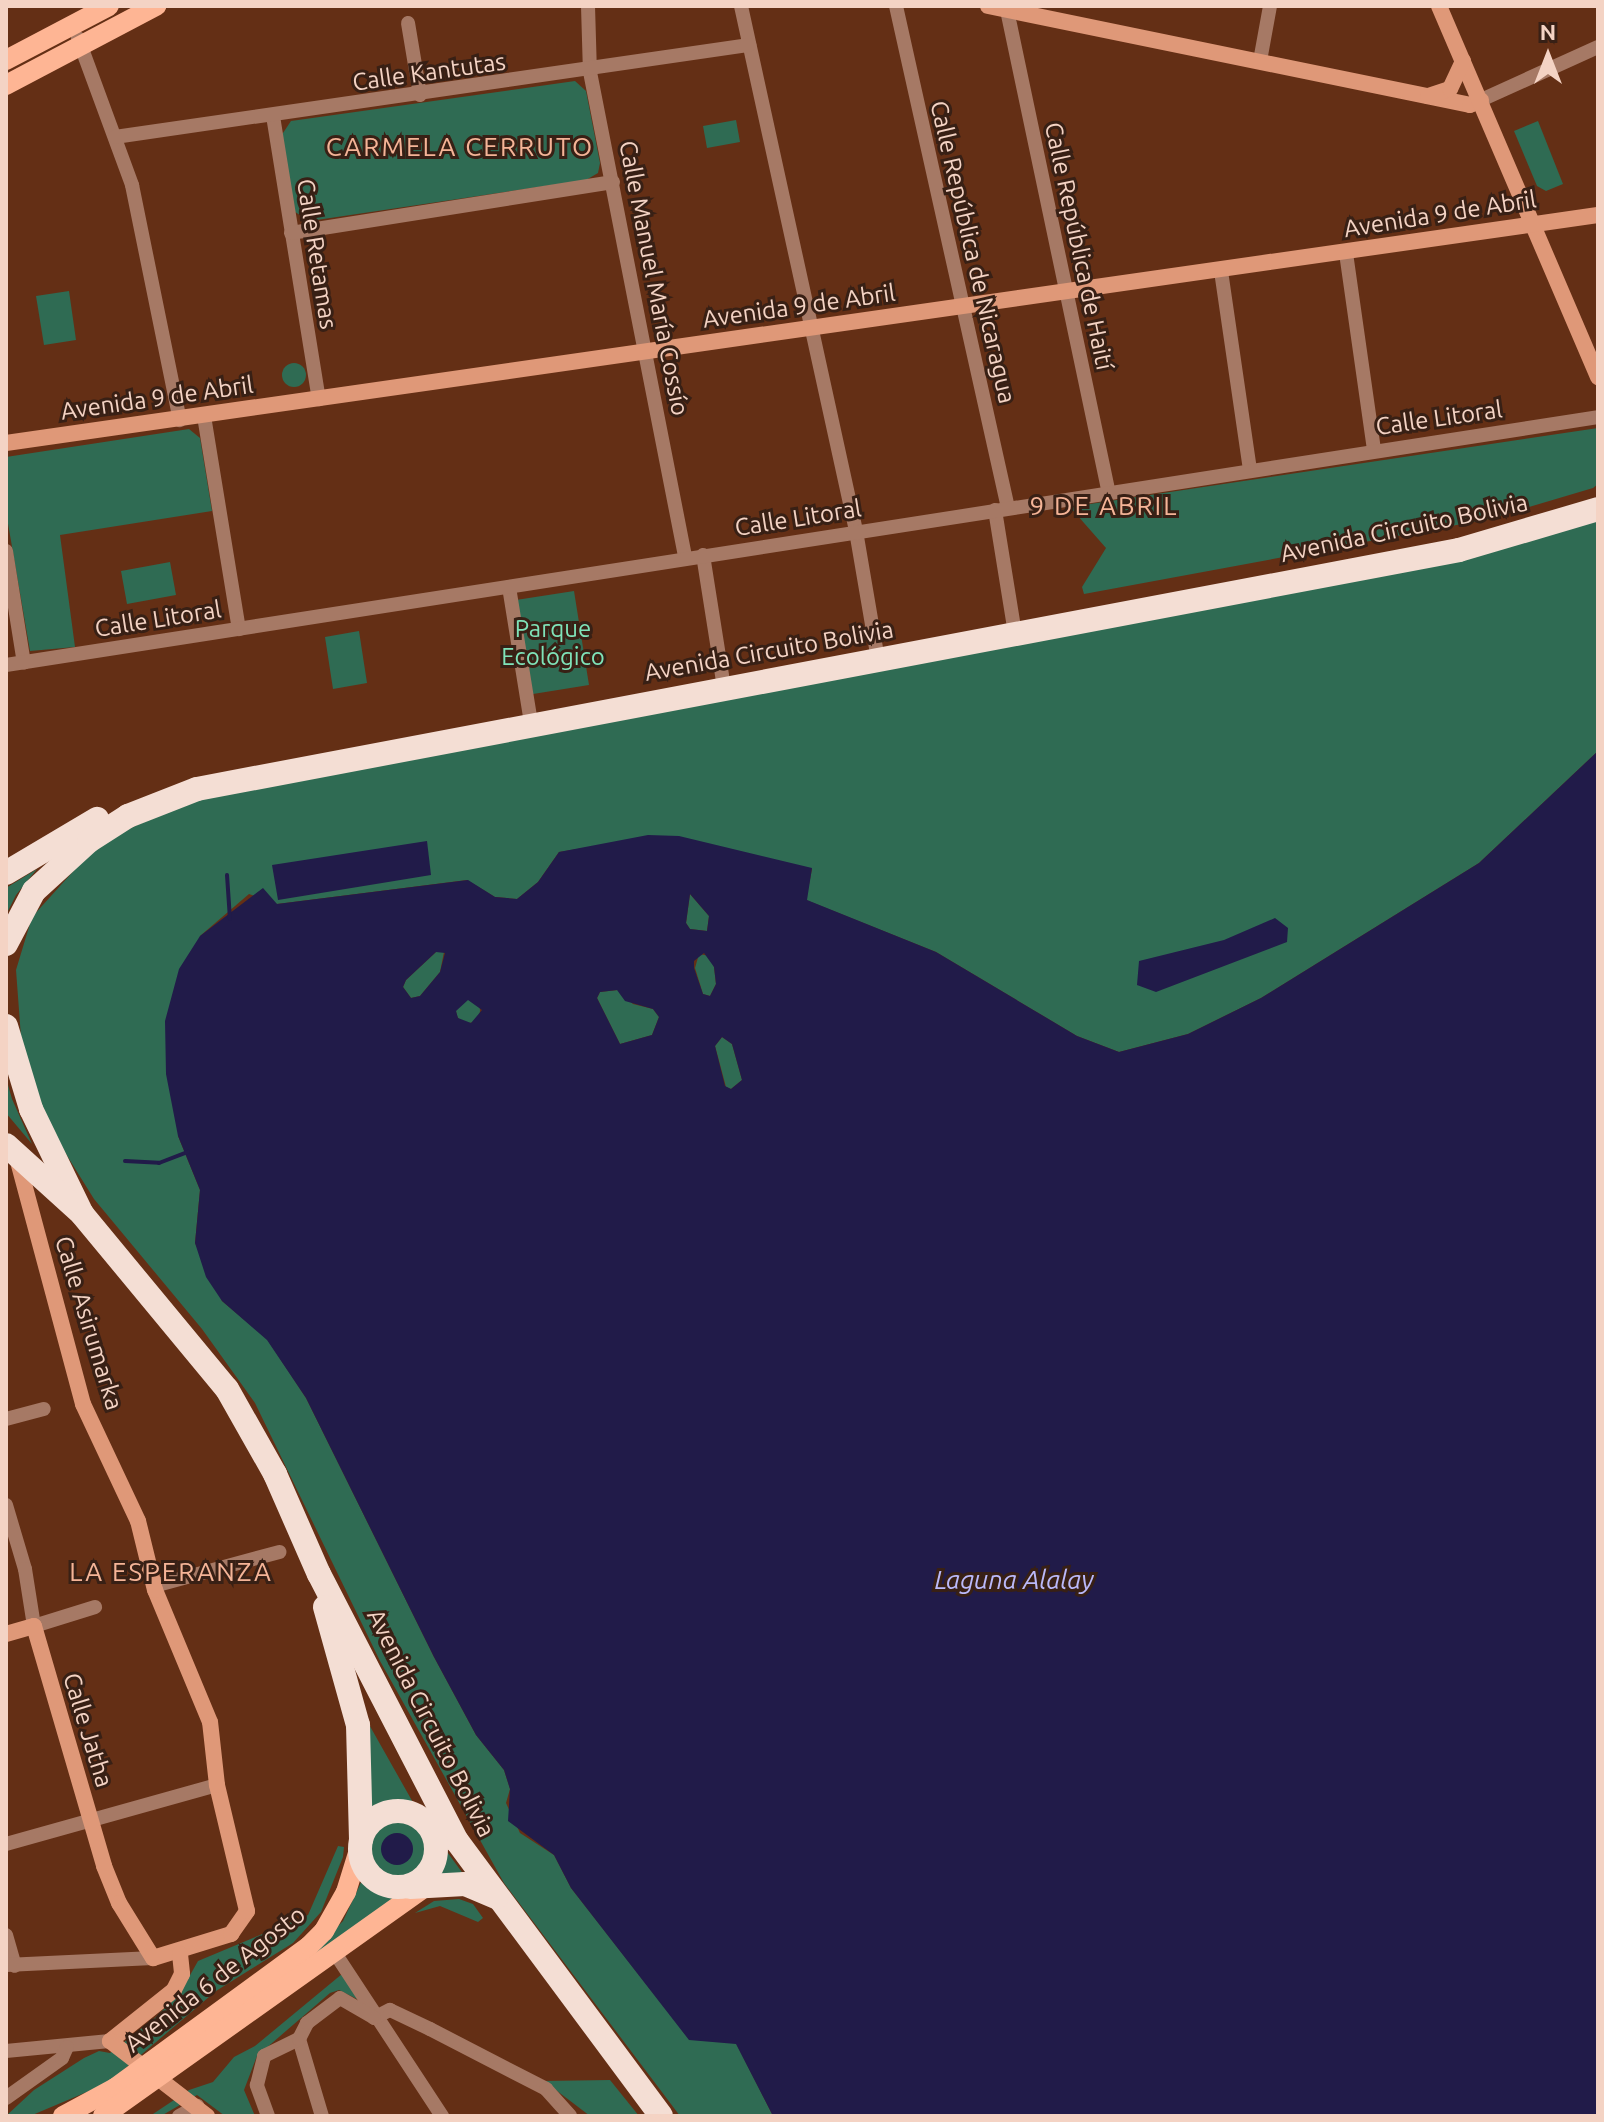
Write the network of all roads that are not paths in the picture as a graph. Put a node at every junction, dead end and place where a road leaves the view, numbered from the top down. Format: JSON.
{"nodes":[{"id":1,"x":109,"y":6,"type":"edge"},
{"id":2,"x":156,"y":6,"type":"edge"},
{"id":3,"x":588,"y":6,"type":"edge"},
{"id":4,"x":741,"y":6,"type":"edge"},
{"id":5,"x":896,"y":6,"type":"edge"},
{"id":6,"x":988,"y":6,"type":"edge"},
{"id":7,"x":1270,"y":6,"type":"edge"},
{"id":8,"x":1439,"y":6,"type":"edge"},
{"id":9,"x":1007,"y":10,"type":"junction"},
{"id":10,"x":408,"y":23,"type":"dead end"},
{"id":11,"x":72,"y":26,"type":"junction"},
{"id":12,"x":749,"y":45,"type":"junction"},
{"id":13,"x":81,"y":46,"type":"junction"},
{"id":14,"x":1598,"y":47,"type":"edge"},
{"id":15,"x":6,"y":60,"type":"edge"},
{"id":16,"x":1260,"y":61,"type":"junction"},
{"id":17,"x":1463,"y":61,"type":"junction"},
{"id":18,"x":590,"y":72,"type":"junction"},
{"id":19,"x":6,"y":85,"type":"edge"},
{"id":20,"x":420,"y":95,"type":"junction"},
{"id":21,"x":1426,"y":96,"type":"junction"},
{"id":22,"x":1481,"y":100,"type":"junction"},
{"id":23,"x":273,"y":116,"type":"junction"},
{"id":24,"x":115,"y":137,"type":"junction"},
{"id":25,"x":613,"y":182,"type":"junction"},
{"id":26,"x":1598,"y":215,"type":"edge"},
{"id":27,"x":1536,"y":224,"type":"junction"},
{"id":28,"x":291,"y":233,"type":"junction"},
{"id":29,"x":1346,"y":253,"type":"junction"},
{"id":30,"x":1221,"y":271,"type":"junction"},
{"id":31,"x":1066,"y":293,"type":"junction"},
{"id":32,"x":963,"y":307,"type":"junction"},
{"id":33,"x":810,"y":329,"type":"junction"},
{"id":34,"x":646,"y":351,"type":"junction"},
{"id":35,"x":1598,"y":377,"type":"edge"},
{"id":36,"x":319,"y":399,"type":"junction"},
{"id":37,"x":204,"y":416,"type":"junction"},
{"id":38,"x":1598,"y":417,"type":"edge"},
{"id":39,"x":180,"y":420,"type":"junction"},
{"id":40,"x":6,"y":443,"type":"edge"},
{"id":41,"x":1374,"y":450,"type":"junction"},
{"id":42,"x":1250,"y":470,"type":"junction"},
{"id":43,"x":1109,"y":492,"type":"junction"},
{"id":44,"x":1598,"y":496,"type":"edge"},
{"id":45,"x":1001,"y":509,"type":"junction"},
{"id":46,"x":1598,"y":509,"type":"edge"},
{"id":47,"x":856,"y":531,"type":"junction"},
{"id":48,"x":6,"y":551,"type":"edge"},
{"id":49,"x":703,"y":555,"type":"junction"},
{"id":50,"x":685,"y":558,"type":"junction"},
{"id":51,"x":509,"y":587,"type":"junction"},
{"id":52,"x":1014,"y":627,"type":"junction"},
{"id":53,"x":239,"y":629,"type":"junction"},
{"id":54,"x":876,"y":652,"type":"junction"},
{"id":55,"x":24,"y":663,"type":"junction"},
{"id":56,"x":6,"y":665,"type":"edge"},
{"id":57,"x":723,"y":680,"type":"junction"},
{"id":58,"x":530,"y":717,"type":"junction"},
{"id":59,"x":6,"y":873,"type":"edge"},
{"id":60,"x":6,"y":944,"type":"edge"},
{"id":61,"x":6,"y":1026,"type":"edge"},
{"id":62,"x":10,"y":1150,"type":"edge"},
{"id":63,"x":82,"y":1214,"type":"junction"},
{"id":64,"x":44,"y":1409,"type":"dead end"},
{"id":65,"x":6,"y":1419,"type":"edge"},
{"id":66,"x":6,"y":1505,"type":"edge"},
{"id":67,"x":279,"y":1552,"type":"dead end"},
{"id":68,"x":319,"y":1574,"type":"junction"},
{"id":69,"x":154,"y":1586,"type":"junction"},
{"id":70,"x":95,"y":1607,"type":"dead end"},
{"id":71,"x":34,"y":1626,"type":"junction"},
{"id":72,"x":6,"y":1634,"type":"edge"},
{"id":73,"x":217,"y":1785,"type":"junction"},
{"id":74,"x":89,"y":1818,"type":"junction"},
{"id":75,"x":436,"y":1826,"type":"junction"},
{"id":76,"x":6,"y":1844,"type":"edge"},
{"id":77,"x":360,"y":1845,"type":"junction"},
{"id":78,"x":419,"y":1883,"type":"junction"},
{"id":79,"x":496,"y":1897,"type":"junction"},
{"id":80,"x":6,"y":1935,"type":"edge"},
{"id":81,"x":333,"y":1950,"type":"junction"},
{"id":82,"x":180,"y":1954,"type":"junction"},
{"id":83,"x":153,"y":1958,"type":"junction"},
{"id":84,"x":10,"y":1966,"type":"edge"},
{"id":85,"x":374,"y":2018,"type":"junction"},
{"id":86,"x":299,"y":2039,"type":"junction"},
{"id":87,"x":114,"y":2044,"type":"junction"},
{"id":88,"x":67,"y":2047,"type":"junction"},
{"id":89,"x":6,"y":2051,"type":"edge"},
{"id":90,"x":8,"y":2092,"type":"edge"},
{"id":91,"x":561,"y":2101,"type":"junction"},
{"id":92,"x":198,"y":2107,"type":"edge"},
{"id":93,"x":63,"y":2116,"type":"edge"},
{"id":94,"x":103,"y":2116,"type":"edge"},
{"id":95,"x":179,"y":2116,"type":"edge"},
{"id":96,"x":268,"y":2116,"type":"edge"},
{"id":97,"x":322,"y":2116,"type":"edge"},
{"id":98,"x":442,"y":2116,"type":"edge"},
{"id":99,"x":570,"y":2116,"type":"edge"},
{"id":100,"x":581,"y":2116,"type":"edge"},
{"id":101,"x":661,"y":2116,"type":"edge"}],
"edges":[{"from":1,"to":11,"type":"main road"},
{"from":2,"to":13,"type":"main road"},
{"from":3,"to":18,"type":"street","name":"Calle Manuel María Cossío"},
{"from":4,"to":12,"type":"street"},
{"from":5,"to":32,"type":"street","name":"Calle República de Nicaragua"},
{"from":6,"to":9,"type":"street"},
{"from":7,"to":16,"type":"street"},
{"from":8,"to":17,"type":"street"},
{"from":9,"to":16,"type":"street"},
{"from":9,"to":31,"type":"street","name":"Calle República de Haití"},
{"from":10,"to":20,"type":"street"},
{"from":11,"to":13,"type":"street"},
{"from":11,"to":15,"type":"main road"},
{"from":12,"to":18,"type":"street","name":"Calle Kantutas"},
{"from":12,"to":33,"type":"street"},
{"from":13,"to":19,"type":"main road"},
{"from":13,"to":24,"type":"street"},
{"from":14,"to":22,"type":"street"},
{"from":16,"to":21,"type":"street"},
{"from":17,"to":21,"type":"street"},
{"from":17,"to":22,"type":"street"},
{"from":18,"to":20,"type":"street","name":"Calle Kantutas"},
{"from":18,"to":25,"type":"street","name":"Calle Manuel María Cossío"},
{"from":20,"to":23,"type":"street","name":"Calle Kantutas"},
{"from":21,"to":22,"type":"street"},
{"from":22,"to":27,"type":"street"},
{"from":23,"to":24,"type":"street","name":"Calle Kantutas"},
{"from":23,"to":28,"type":"street","name":"Calle Retamas"},
{"from":24,"to":39,"type":"street"},
{"from":25,"to":28,"type":"street"},
{"from":25,"to":34,"type":"street","name":"Calle Manuel María Cossío"},
{"from":26,"to":27,"type":"street","name":"Avenida 9 de Abril"},
{"from":27,"to":29,"type":"street","name":"Avenida 9 de Abril"},
{"from":27,"to":35,"type":"street"},
{"from":28,"to":36,"type":"street","name":"Calle Retamas"},
{"from":29,"to":30,"type":"street","name":"Avenida 9 de Abril"},
{"from":29,"to":41,"type":"street"},
{"from":30,"to":31,"type":"street","name":"Avenida 9 de Abril"},
{"from":30,"to":42,"type":"street"},
{"from":31,"to":32,"type":"street","name":"Avenida 9 de Abril"},
{"from":31,"to":43,"type":"street","name":"Calle República de Haití"},
{"from":32,"to":33,"type":"street","name":"Avenida 9 de Abril"},
{"from":32,"to":45,"type":"street","name":"Calle República de Nicaragua"},
{"from":33,"to":34,"type":"street","name":"Avenida 9 de Abril"},
{"from":33,"to":47,"type":"street"},
{"from":34,"to":36,"type":"street","name":"Avenida 9 de Abril"},
{"from":34,"to":50,"type":"street","name":"Calle Manuel María Cossío"},
{"from":36,"to":37,"type":"street","name":"Avenida 9 de Abril"},
{"from":37,"to":39,"type":"street","name":"Avenida 9 de Abril"},
{"from":37,"to":53,"type":"street"},
{"from":38,"to":41,"type":"street","name":"Calle Litoral"},
{"from":39,"to":40,"type":"street","name":"Avenida 9 de Abril"},
{"from":41,"to":42,"type":"street","name":"Calle Litoral"},
{"from":42,"to":43,"type":"street","name":"Calle Litoral"},
{"from":43,"to":45,"type":"street","name":"Calle Litoral"},
{"from":44,"to":52,"type":"highway","name":"Avenida Circuito Bolivia"},
{"from":45,"to":47,"type":"street","name":"Calle Litoral"},
{"from":45,"to":52,"type":"street","name":"Calle República de Nicaragua"},
{"from":46,"to":52,"type":"highway","name":"Avenida Circuito Bolivia"},
{"from":47,"to":49,"type":"street","name":"Calle Litoral"},
{"from":47,"to":54,"type":"street"},
{"from":48,"to":55,"type":"street"},
{"from":49,"to":50,"type":"street","name":"Calle Litoral"},
{"from":49,"to":57,"type":"street"},
{"from":50,"to":51,"type":"street","name":"Calle Litoral"},
{"from":51,"to":53,"type":"street","name":"Calle Litoral"},
{"from":51,"to":58,"type":"street"},
{"from":52,"to":54,"type":"highway","name":"Avenida Circuito Bolivia"},
{"from":53,"to":55,"type":"street","name":"Calle Litoral"},
{"from":54,"to":57,"type":"highway","name":"Avenida Circuito Bolivia"},
{"from":55,"to":56,"type":"street","name":"Calle Litoral"},
{"from":57,"to":58,"type":"highway","name":"Avenida Circuito Bolivia"},
{"from":58,"to":59,"type":"highway","name":"Avenida Circuito Bolivia"},
{"from":58,"to":60,"type":"highway","name":"Avenida Circuito Bolivia"},
{"from":61,"to":63,"type":"highway","name":"Avenida Circuito Bolivia"},
{"from":62,"to":63,"type":"highway","name":"Avenida Circuito Bolivia"},
{"from":62,"to":69,"type":"street","name":"Calle Asirumarka"},
{"from":63,"to":68,"type":"highway","name":"Avenida Circuito Bolivia"},
{"from":64,"to":65,"type":"street"},
{"from":66,"to":71,"type":"street","name":"Calle Jatha"},
{"from":67,"to":69,"type":"street"},
{"from":68,"to":75,"type":"highway","name":"Avenida Circuito Bolivia"},
{"from":68,"to":77,"type":"highway","name":"Avenida Circuito Bolivia"},
{"from":69,"to":73,"type":"street","name":"Calle Asirumarka"},
{"from":70,"to":71,"type":"street"},
{"from":71,"to":72,"type":"street"},
{"from":71,"to":74,"type":"street","name":"Calle Jatha"},
{"from":73,"to":74,"type":"street"},
{"from":73,"to":82,"type":"street","name":"Calle Asirumarka"},
{"from":74,"to":76,"type":"street"},
{"from":74,"to":83,"type":"street","name":"Calle Jatha"},
{"from":75,"to":77,"type":"highway"},
{"from":75,"to":78,"type":"highway"},
{"from":75,"to":79,"type":"highway","name":"Avenida Circuito Bolivia"},
{"from":77,"to":78,"type":"highway"},
{"from":77,"to":93,"type":"main road","name":"Avenida 6 de Agosto"},
{"from":78,"to":79,"type":"highway"},
{"from":78,"to":81,"type":"main road","name":"Avenida 6 de Agosto"},
{"from":79,"to":101,"type":"highway","name":"Avenida Circuito Bolivia"},
{"from":80,"to":84,"type":"street"},
{"from":81,"to":85,"type":"street"},
{"from":81,"to":94,"type":"main road","name":"Avenida 6 de Agosto"},
{"from":82,"to":83,"type":"street"},
{"from":82,"to":87,"type":"street"},
{"from":83,"to":84,"type":"street"},
{"from":85,"to":86,"type":"street"},
{"from":85,"to":91,"type":"street"},
{"from":85,"to":98,"type":"street"},
{"from":86,"to":96,"type":"street"},
{"from":86,"to":97,"type":"street"},
{"from":87,"to":88,"type":"street"},
{"from":87,"to":92,"type":"street"},
{"from":88,"to":89,"type":"street"},
{"from":88,"to":90,"type":"street"},
{"from":91,"to":99,"type":"street"},
{"from":91,"to":100,"type":"street"},
{"from":92,"to":95,"type":"street"}]}
